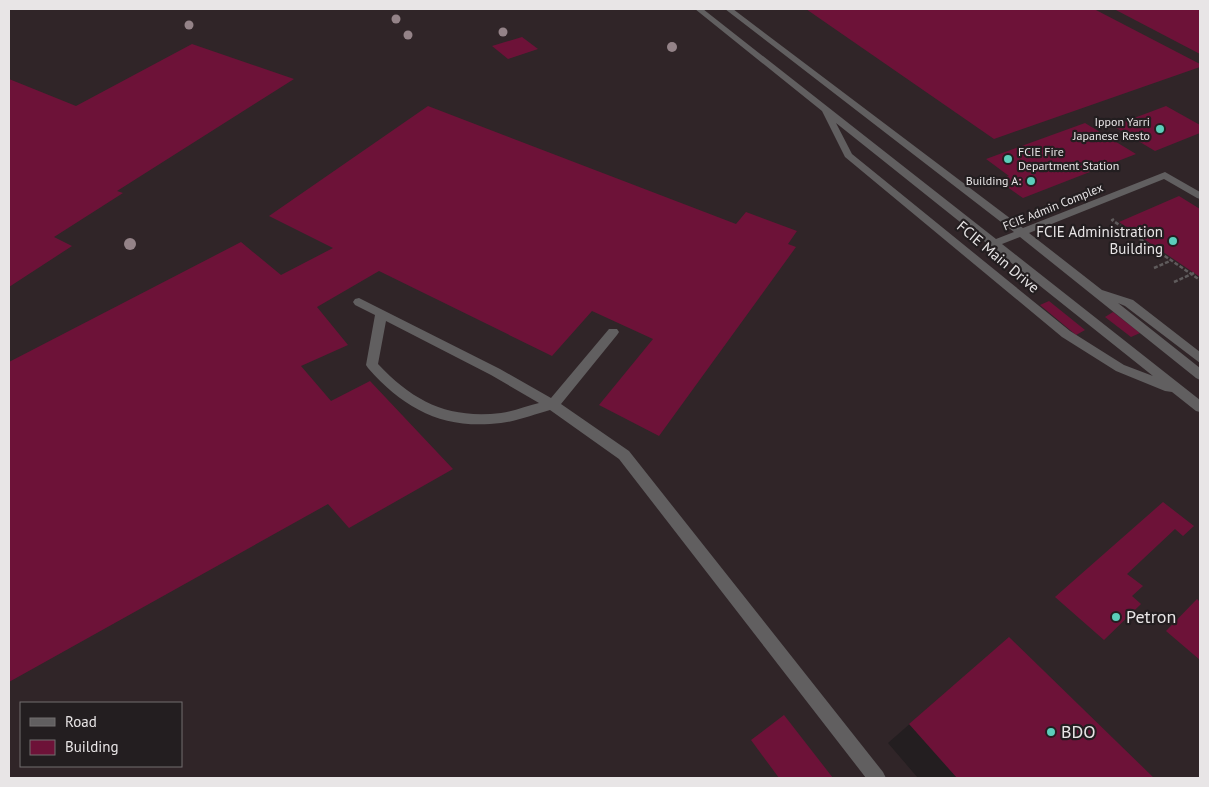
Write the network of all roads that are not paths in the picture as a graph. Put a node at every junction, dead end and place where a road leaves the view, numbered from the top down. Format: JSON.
{"nodes":[{"id":1,"x":699,"y":9,"type":"edge"},
{"id":2,"x":729,"y":9,"type":"edge"},
{"id":3,"x":824,"y":107,"type":"junction"},
{"id":4,"x":1200,"y":196,"type":"edge"},
{"id":5,"x":1022,"y":233,"type":"junction"},
{"id":6,"x":996,"y":243,"type":"junction"},
{"id":7,"x":1095,"y":292,"type":"junction"},
{"id":8,"x":359,"y":302,"type":"dead end"},
{"id":9,"x":381,"y":314,"type":"junction"},
{"id":10,"x":612,"y":332,"type":"dead end"},
{"id":11,"x":1200,"y":358,"type":"edge"},
{"id":12,"x":1200,"y":375,"type":"edge"},
{"id":13,"x":1183,"y":393,"type":"junction"},
{"id":14,"x":553,"y":404,"type":"junction"},
{"id":15,"x":1200,"y":407,"type":"edge"},
{"id":16,"x":877,"y":778,"type":"edge"}],
"edges":[{"from":1,"to":3,"type":"street","name":"FCIE Main Drive"},
{"from":2,"to":5,"type":"street","name":"FCIE Main Drive"},
{"from":3,"to":6,"type":"street","name":"FCIE Main Drive"},
{"from":3,"to":13,"type":"street","name":"FCIE Main Drive"},
{"from":4,"to":5,"type":"street","name":"FCIE Admin Complex"},
{"from":5,"to":6,"type":"street","name":"FCIE Admin Complex"},
{"from":5,"to":7,"type":"street","name":"FCIE Main Drive"},
{"from":6,"to":13,"type":"street","name":"FCIE Main Drive"},
{"from":7,"to":11,"type":"street","name":"FCIE Main Drive"},
{"from":7,"to":12,"type":"street","name":"FCIE Main Drive"},
{"from":8,"to":9,"type":"street"},
{"from":9,"to":14,"type":"street"},
{"from":9,"to":14,"type":"street"},
{"from":10,"to":14,"type":"street"},
{"from":13,"to":15,"type":"street","name":"FCIE Main Drive"},
{"from":14,"to":16,"type":"street"}]}
